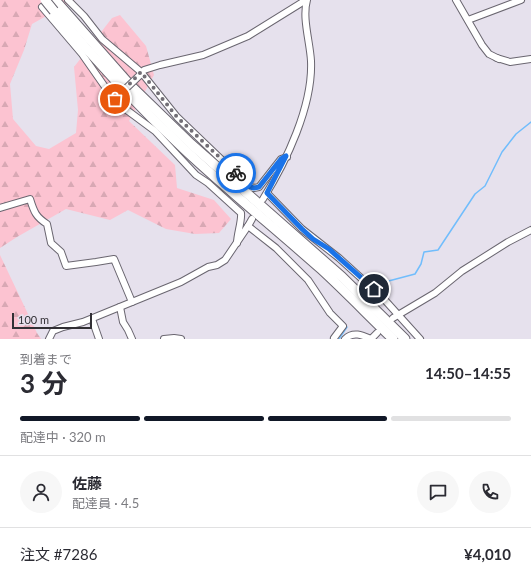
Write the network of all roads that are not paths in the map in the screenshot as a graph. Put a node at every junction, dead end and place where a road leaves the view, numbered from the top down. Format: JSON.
{"nodes":[{"id":1,"x":45,"y":0,"type":"edge"},
{"id":2,"x":68,"y":0,"type":"edge"},
{"id":3,"x":306,"y":0,"type":"edge"},
{"id":4,"x":456,"y":0,"type":"edge"},
{"id":5,"x":521,"y":0,"type":"edge"},
{"id":6,"x":55,"y":5,"type":"edge"},
{"id":7,"x":468,"y":20,"type":"junction"},
{"id":8,"x":531,"y":59,"type":"edge"},
{"id":9,"x":140,"y":74,"type":"junction"},
{"id":10,"x":117,"y":97,"type":"junction"},
{"id":11,"x":286,"y":156,"type":"junction"},
{"id":12,"x":267,"y":193,"type":"junction"},
{"id":13,"x":263,"y":199,"type":"dead end"},
{"id":14,"x":0,"y":208,"type":"edge"},
{"id":15,"x":252,"y":219,"type":"dead end"},
{"id":16,"x":248,"y":226,"type":"junction"},
{"id":17,"x":530,"y":233,"type":"edge"},
{"id":18,"x":237,"y":243,"type":"junction"},
{"id":19,"x":132,"y":302,"type":"junction"},
{"id":20,"x":120,"y":307,"type":"junction"},
{"id":21,"x":396,"y":317,"type":"junction"},
{"id":22,"x":92,"y":319,"type":"junction"},
{"id":23,"x":377,"y":333,"type":"dead end"},
{"id":24,"x":49,"y":339,"type":"edge"},
{"id":25,"x":99,"y":339,"type":"edge"},
{"id":26,"x":132,"y":339,"type":"edge"},
{"id":27,"x":164,"y":339,"type":"edge"},
{"id":28,"x":181,"y":339,"type":"edge"},
{"id":29,"x":334,"y":339,"type":"edge"},
{"id":30,"x":345,"y":339,"type":"edge"},
{"id":31,"x":371,"y":339,"type":"edge"},
{"id":32,"x":393,"y":339,"type":"edge"},
{"id":33,"x":405,"y":339,"type":"edge"},
{"id":34,"x":420,"y":339,"type":"edge"}],
"edges":[{"from":1,"to":6,"type":"highway","bridge":true},
{"from":2,"to":9,"type":"street"},
{"from":3,"to":9,"type":"street"},
{"from":3,"to":11,"type":"street"},
{"from":4,"to":7,"type":"street"},
{"from":5,"to":7,"type":"street"},
{"from":6,"to":10,"type":"street"},
{"from":6,"to":32,"type":"highway"},
{"from":6,"to":33,"type":"highway"},
{"from":7,"to":8,"type":"street"},
{"from":9,"to":10,"type":"street","bridge":true},
{"from":9,"to":11,"type":"street"},
{"from":10,"to":18,"type":"street"},
{"from":11,"to":12,"type":"street"},
{"from":12,"to":13,"type":"street"},
{"from":12,"to":21,"type":"street"},
{"from":14,"to":19,"type":"street"},
{"from":15,"to":16,"type":"street"},
{"from":16,"to":18,"type":"street"},
{"from":16,"to":29,"type":"street"},
{"from":17,"to":21,"type":"street"},
{"from":18,"to":19,"type":"street"},
{"from":19,"to":20,"type":"street"},
{"from":20,"to":22,"type":"street"},
{"from":20,"to":26,"type":"street"},
{"from":21,"to":34,"type":"street"},
{"from":22,"to":24,"type":"street"},
{"from":22,"to":25,"type":"street"},
{"from":23,"to":31,"type":"street"},
{"from":27,"to":28,"type":"street"},
{"from":30,"to":31,"type":"street"}]}
